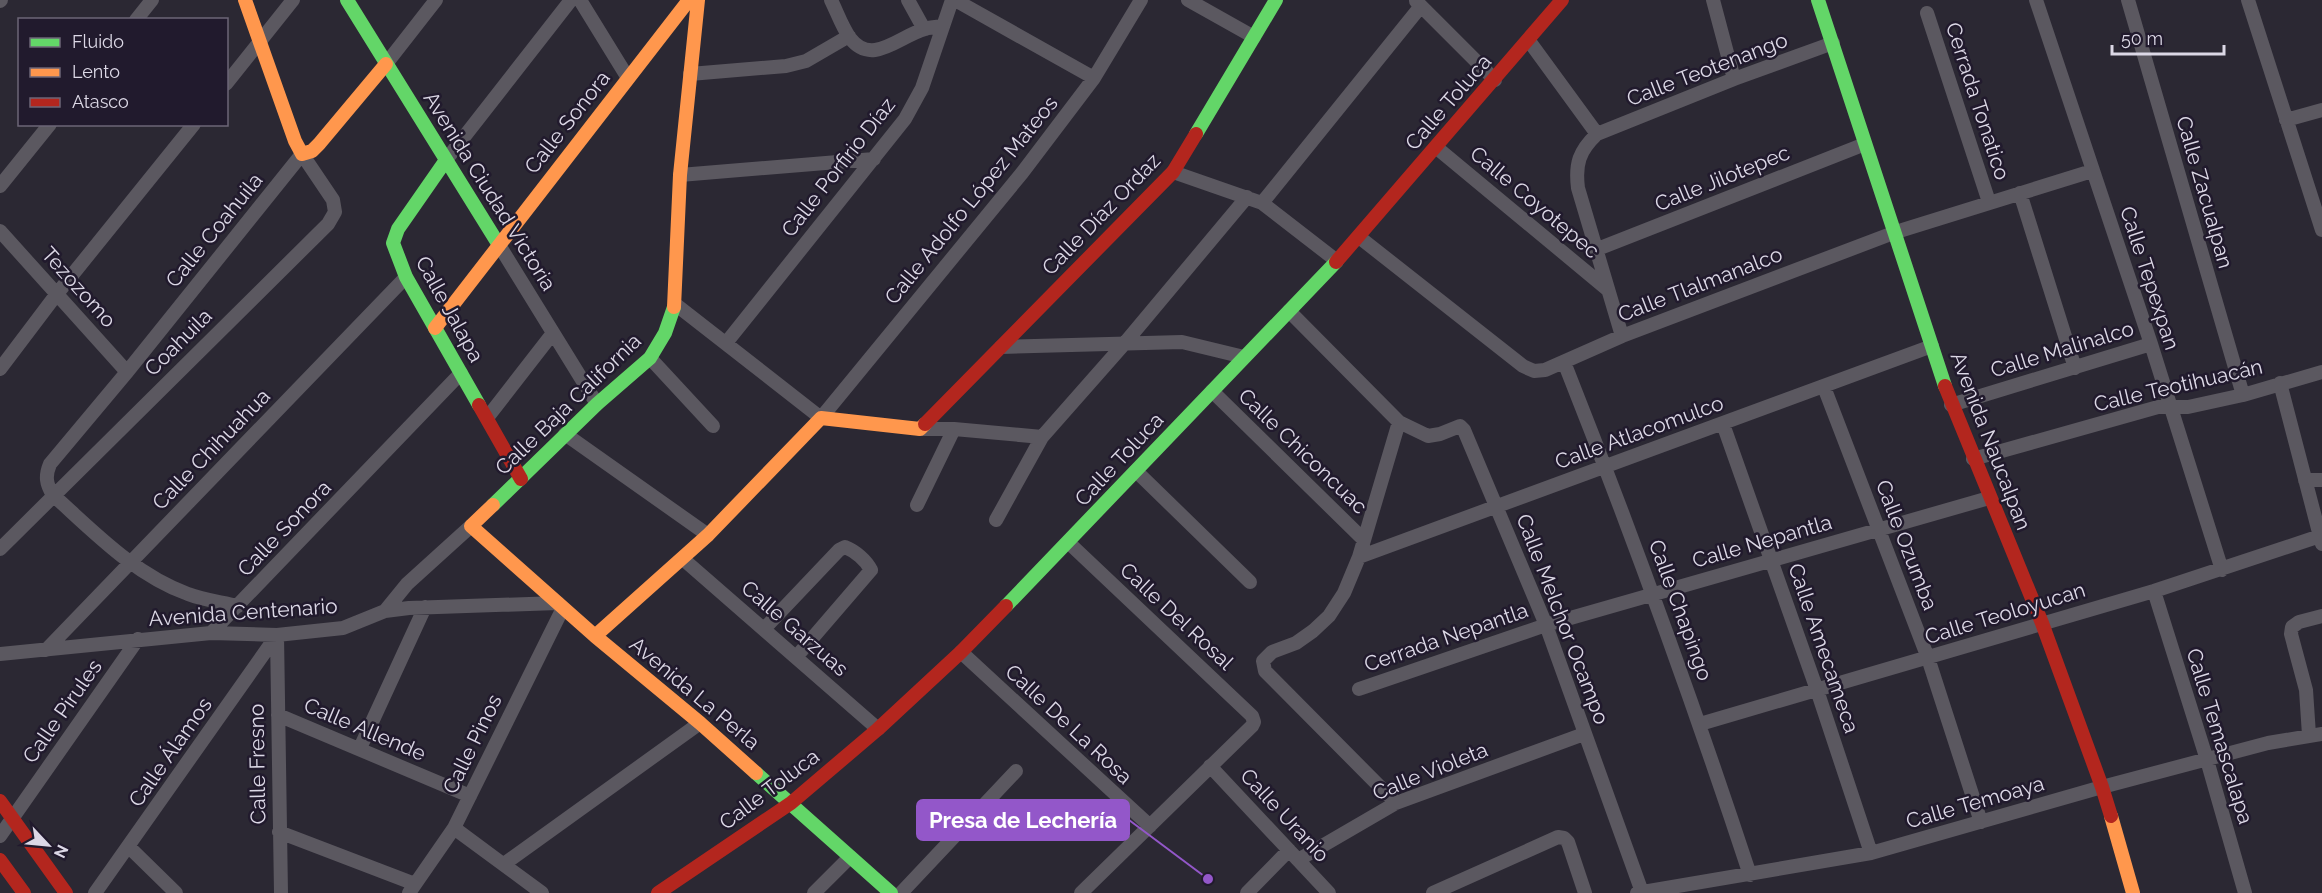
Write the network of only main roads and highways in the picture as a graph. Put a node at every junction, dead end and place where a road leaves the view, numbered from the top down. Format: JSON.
{"nodes":[{"id":1,"x":245,"y":0,"type":"edge"},
{"id":2,"x":347,"y":0,"type":"edge"},
{"id":3,"x":689,"y":0,"type":"edge"},
{"id":4,"x":698,"y":0,"type":"edge"},
{"id":5,"x":1276,"y":0,"type":"edge"},
{"id":6,"x":1562,"y":0,"type":"edge"},
{"id":7,"x":1818,"y":0,"type":"edge"},
{"id":8,"x":386,"y":64,"type":"junction"},
{"id":9,"x":446,"y":160,"type":"junction"},
{"id":10,"x":499,"y":245,"type":"junction"},
{"id":11,"x":435,"y":328,"type":"junction"},
{"id":12,"x":821,"y":418,"type":"joint"},
{"id":13,"x":521,"y":479,"type":"junction"},
{"id":14,"x":471,"y":526,"type":"joint"},
{"id":15,"x":595,"y":636,"type":"junction"},
{"id":16,"x":0,"y":801,"type":"edge"},
{"id":17,"x":791,"y":803,"type":"junction"},
{"id":18,"x":0,"y":860,"type":"edge"},
{"id":19,"x":24,"y":893,"type":"edge"},
{"id":20,"x":66,"y":893,"type":"edge"},
{"id":21,"x":658,"y":893,"type":"edge"},
{"id":22,"x":891,"y":893,"type":"edge"},
{"id":23,"x":2133,"y":893,"type":"edge"}],
"edges":[{"from":1,"to":8,"type":"main road","name":"Calle Coahuila"},
{"from":2,"to":8,"type":"main road","name":"Avenida Ciudad Victoria"},
{"from":3,"to":10,"type":"main road","name":"Calle Sonora"},
{"from":4,"to":13,"type":"main road","name":"Calle Baja California"},
{"from":5,"to":12,"type":"main road","name":"Calle Díaz Ordaz"},
{"from":6,"to":17,"type":"main road","name":"Calle Toluca"},
{"from":7,"to":23,"type":"main road","name":"Avenida Naucalpan"},
{"from":8,"to":9,"type":"main road","name":"Avenida Ciudad Victoria"},
{"from":9,"to":10,"type":"main road","name":"Avenida Ciudad Victoria"},
{"from":9,"to":11,"type":"main road","name":"Calle Jalapa"},
{"from":10,"to":11,"type":"main road","name":"Calle Sonora"},
{"from":11,"to":13,"type":"main road","name":"Calle Jalapa"},
{"from":12,"to":15,"type":"main road","name":"Calle Adolfo López Mateos"},
{"from":13,"to":14,"type":"main road","name":"Calle Baja California"},
{"from":14,"to":15,"type":"main road","name":"Avenida La Perla"},
{"from":15,"to":17,"type":"main road","name":"Avenida La Perla"},
{"from":16,"to":20,"type":"main road"},
{"from":17,"to":21,"type":"main road","name":"Calle Toluca"},
{"from":17,"to":22,"type":"main road","name":"Avenida La Perla"},
{"from":18,"to":19,"type":"main road"}]}
